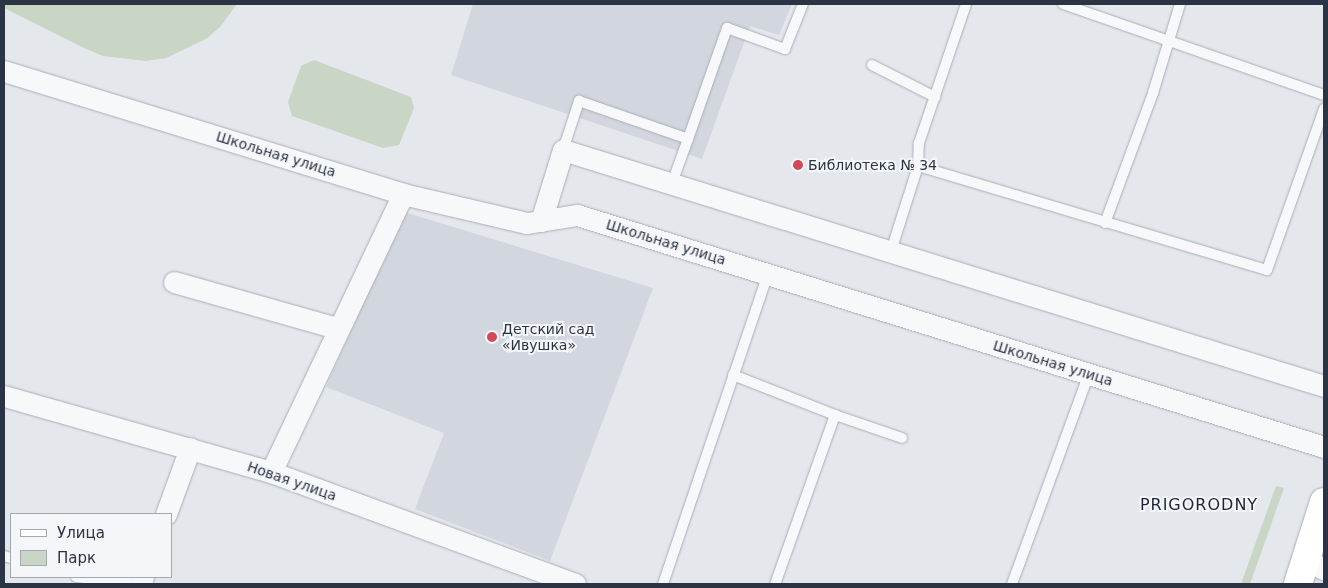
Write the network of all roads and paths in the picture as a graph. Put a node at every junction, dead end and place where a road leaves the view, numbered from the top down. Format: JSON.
{"nodes":[{"id":1,"x":803,"y":4,"type":"edge"},
{"id":2,"x":966,"y":4,"type":"edge"},
{"id":3,"x":1063,"y":4,"type":"edge"},
{"id":4,"x":1180,"y":4,"type":"edge"},
{"id":5,"x":1169,"y":41,"type":"junction"},
{"id":6,"x":872,"y":65,"type":"dead end"},
{"id":7,"x":4,"y":71,"type":"edge"},
{"id":8,"x":1324,"y":95,"type":"edge"},
{"id":9,"x":935,"y":97,"type":"junction"},
{"id":10,"x":1324,"y":109,"type":"edge"},
{"id":11,"x":688,"y":139,"type":"junction"},
{"id":12,"x":563,"y":150,"type":"junction"},
{"id":13,"x":918,"y":166,"type":"junction"},
{"id":14,"x":672,"y":184,"type":"junction"},
{"id":15,"x":403,"y":194,"type":"junction"},
{"id":16,"x":541,"y":221,"type":"junction"},
{"id":17,"x":1105,"y":223,"type":"junction"},
{"id":18,"x":892,"y":251,"type":"junction"},
{"id":19,"x":768,"y":273,"type":"junction"},
{"id":20,"x":174,"y":282,"type":"dead end"},
{"id":21,"x":337,"y":328,"type":"junction"},
{"id":22,"x":1089,"y":374,"type":"junction"},
{"id":23,"x":733,"y":375,"type":"junction"},
{"id":24,"x":1324,"y":386,"type":"edge"},
{"id":25,"x":4,"y":396,"type":"edge"},
{"id":26,"x":835,"y":415,"type":"junction"},
{"id":27,"x":902,"y":438,"type":"dead end"},
{"id":28,"x":1324,"y":447,"type":"edge"},
{"id":29,"x":190,"y":448,"type":"junction"},
{"id":30,"x":271,"y":472,"type":"junction"},
{"id":31,"x":1324,"y":502,"type":"edge"},
{"id":32,"x":166,"y":513,"type":"edge"},
{"id":33,"x":1309,"y":571,"type":"edge"},
{"id":34,"x":85,"y":578,"type":"edge"},
{"id":35,"x":139,"y":584,"type":"edge"},
{"id":36,"x":575,"y":584,"type":"edge"},
{"id":37,"x":663,"y":584,"type":"edge"},
{"id":38,"x":775,"y":584,"type":"edge"},
{"id":39,"x":1012,"y":584,"type":"edge"}],
"edges":[{"from":1,"to":11,"type":"lane"},
{"from":2,"to":9,"type":"lane"},
{"from":3,"to":5,"type":"lane"},
{"from":4,"to":5,"type":"lane"},
{"from":5,"to":8,"type":"lane"},
{"from":5,"to":17,"type":"lane"},
{"from":6,"to":9,"type":"lane"},
{"from":7,"to":15,"type":"street","name":"Школьная улица"},
{"from":9,"to":13,"type":"lane"},
{"from":10,"to":17,"type":"lane"},
{"from":11,"to":12,"type":"lane"},
{"from":11,"to":14,"type":"lane"},
{"from":12,"to":14,"type":"street"},
{"from":12,"to":16,"type":"street"},
{"from":13,"to":17,"type":"lane"},
{"from":13,"to":18,"type":"lane"},
{"from":14,"to":18,"type":"street"},
{"from":15,"to":16,"type":"street","name":"Школьная улица"},
{"from":15,"to":21,"type":"street"},
{"from":16,"to":19,"type":"street","name":"Школьная улица"},
{"from":18,"to":24,"type":"street"},
{"from":19,"to":22,"type":"street","name":"Школьная улица"},
{"from":19,"to":23,"type":"lane"},
{"from":20,"to":21,"type":"street"},
{"from":21,"to":30,"type":"street"},
{"from":22,"to":28,"type":"street","name":"Школьная улица"},
{"from":22,"to":39,"type":"lane"},
{"from":23,"to":26,"type":"lane"},
{"from":23,"to":37,"type":"lane"},
{"from":25,"to":29,"type":"street","name":"Новая улица"},
{"from":26,"to":27,"type":"lane"},
{"from":26,"to":38,"type":"lane"},
{"from":29,"to":30,"type":"street","name":"Новая улица"},
{"from":29,"to":32,"type":"street"},
{"from":30,"to":36,"type":"street","name":"Новая улица"},
{"from":31,"to":33,"type":"main road"},
{"from":34,"to":35,"type":"lane"}]}
